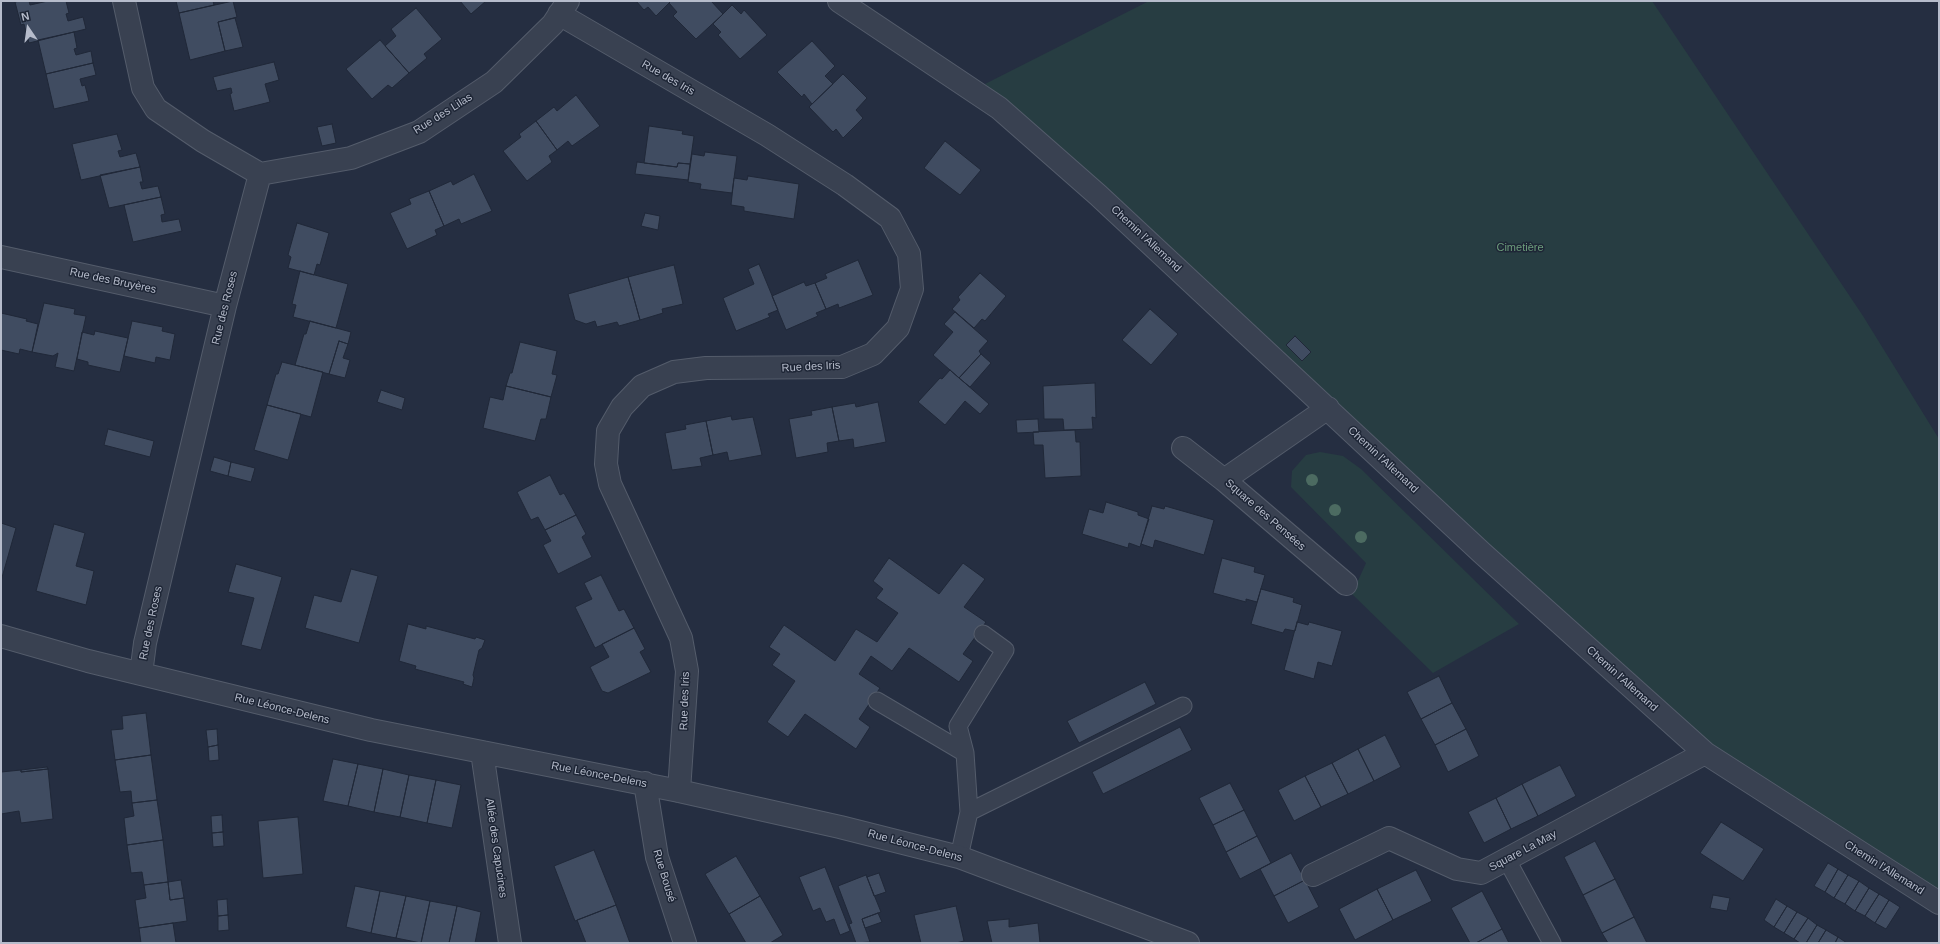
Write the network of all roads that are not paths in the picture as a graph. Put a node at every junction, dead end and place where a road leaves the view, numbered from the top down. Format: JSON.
{"nodes":[{"id":1,"x":124,"y":1,"type":"edge"},
{"id":2,"x":839,"y":1,"type":"edge"},
{"id":3,"x":564,"y":7,"type":"edge"},
{"id":4,"x":260,"y":174,"type":"junction"},
{"id":5,"x":1,"y":257,"type":"edge"},
{"id":6,"x":225,"y":306,"type":"junction"},
{"id":7,"x":1328,"y":408,"type":"junction"},
{"id":8,"x":1183,"y":448,"type":"dead end"},
{"id":9,"x":1224,"y":480,"type":"junction"},
{"id":10,"x":1346,"y":584,"type":"dead end"},
{"id":11,"x":983,"y":634,"type":"dead end"},
{"id":12,"x":1,"y":636,"type":"edge"},
{"id":13,"x":141,"y":674,"type":"junction"},
{"id":14,"x":877,"y":701,"type":"dead end"},
{"id":15,"x":1183,"y":706,"type":"dead end"},
{"id":16,"x":482,"y":752,"type":"junction"},
{"id":17,"x":965,"y":753,"type":"junction"},
{"id":18,"x":1705,"y":753,"type":"junction"},
{"id":19,"x":645,"y":783,"type":"junction"},
{"id":20,"x":679,"y":791,"type":"junction"},
{"id":21,"x":969,"y":812,"type":"junction"},
{"id":22,"x":959,"y":857,"type":"junction"},
{"id":23,"x":1507,"y":860,"type":"junction"},
{"id":24,"x":1313,"y":875,"type":"dead end"},
{"id":25,"x":1939,"y":903,"type":"edge"},
{"id":26,"x":510,"y":943,"type":"edge"},
{"id":27,"x":685,"y":943,"type":"edge"},
{"id":28,"x":1188,"y":943,"type":"edge"},
{"id":29,"x":1552,"y":943,"type":"edge"}],
"edges":[{"from":1,"to":4,"type":"street"},
{"from":2,"to":7,"type":"street","name":"Chemin l'Allemand"},
{"from":3,"to":4,"type":"street","name":"Rue des Lilas"},
{"from":3,"to":20,"type":"street","name":"Rue des Iris"},
{"from":4,"to":6,"type":"street","name":"Rue des Roses"},
{"from":5,"to":6,"type":"street","name":"Rue des Bruyères"},
{"from":6,"to":13,"type":"street","name":"Rue des Roses"},
{"from":7,"to":9,"type":"street"},
{"from":7,"to":18,"type":"street","name":"Chemin l'Allemand"},
{"from":8,"to":9,"type":"street","name":"Square des Pensées"},
{"from":9,"to":10,"type":"street","name":"Square des Pensées"},
{"from":11,"to":17,"type":"lane"},
{"from":12,"to":13,"type":"street","name":"Rue Léonce-Delens"},
{"from":13,"to":16,"type":"street","name":"Rue Léonce-Delens"},
{"from":14,"to":17,"type":"lane"},
{"from":15,"to":21,"type":"lane"},
{"from":16,"to":19,"type":"street","name":"Rue Léonce-Delens"},
{"from":16,"to":26,"type":"street","name":"Allée des Capucines"},
{"from":17,"to":21,"type":"lane"},
{"from":18,"to":23,"type":"street","name":"Square La May"},
{"from":18,"to":25,"type":"street","name":"Chemin l'Allemand"},
{"from":19,"to":20,"type":"street","name":"Rue Léonce-Delens"},
{"from":19,"to":27,"type":"street","name":"Rue Bousé"},
{"from":20,"to":22,"type":"street","name":"Rue Léonce-Delens"},
{"from":21,"to":22,"type":"lane"},
{"from":22,"to":28,"type":"street","name":"Rue Léonce-Delens"},
{"from":23,"to":24,"type":"street","name":"Square La May"},
{"from":23,"to":29,"type":"lane"}]}
